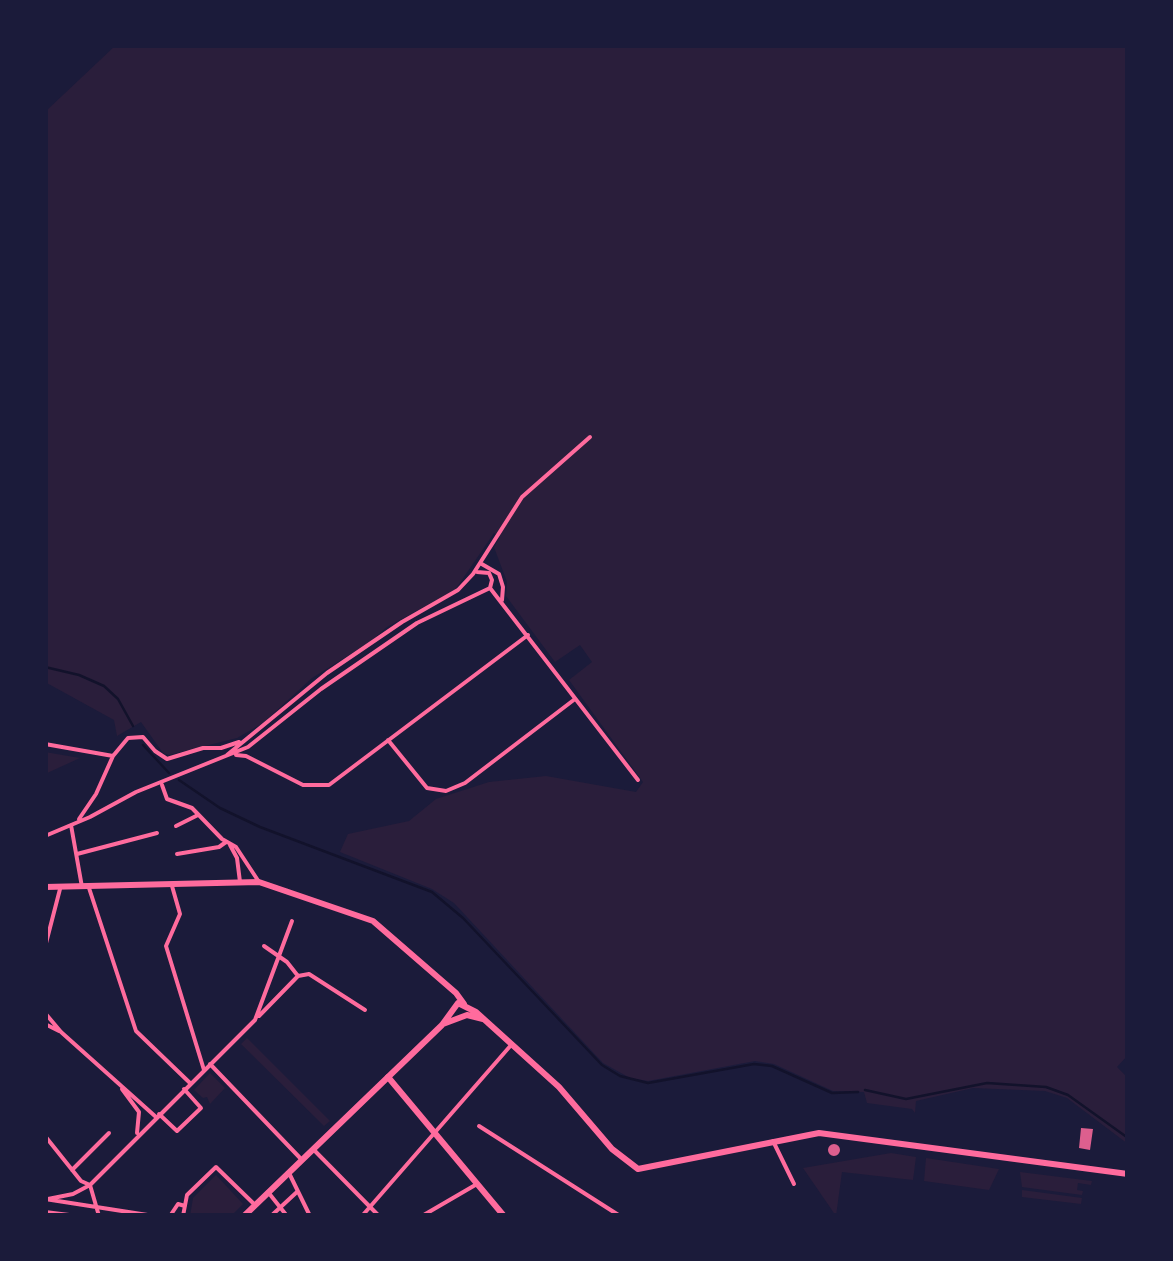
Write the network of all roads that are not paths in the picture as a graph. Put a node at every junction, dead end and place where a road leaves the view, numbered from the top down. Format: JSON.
{"nodes":[{"id":1,"x":590,"y":437,"type":"dead end"},
{"id":2,"x":480,"y":562,"type":"junction"},
{"id":3,"x":473,"y":574,"type":"junction"},
{"id":4,"x":490,"y":588,"type":"junction"},
{"id":5,"x":502,"y":600,"type":"junction"},
{"id":6,"x":528,"y":635,"type":"junction"},
{"id":7,"x":576,"y":698,"type":"junction"},
{"id":8,"x":246,"y":739,"type":"junction"},
{"id":9,"x":388,"y":740,"type":"junction"},
{"id":10,"x":45,"y":744,"type":"edge"},
{"id":11,"x":214,"y":749,"type":"junction"},
{"id":12,"x":242,"y":752,"type":"junction"},
{"id":13,"x":113,"y":756,"type":"junction"},
{"id":14,"x":221,"y":758,"type":"junction"},
{"id":15,"x":638,"y":780,"type":"dead end"},
{"id":16,"x":162,"y":783,"type":"junction"},
{"id":17,"x":198,"y":815,"type":"junction"},
{"id":18,"x":79,"y":819,"type":"junction"},
{"id":19,"x":71,"y":824,"type":"junction"},
{"id":20,"x":176,"y":826,"type":"dead end"},
{"id":21,"x":158,"y":833,"type":"dead end"},
{"id":22,"x":45,"y":836,"type":"edge"},
{"id":23,"x":226,"y":842,"type":"junction"},
{"id":24,"x":77,"y":854,"type":"junction"},
{"id":25,"x":177,"y":854,"type":"dead end"},
{"id":26,"x":240,"y":882,"type":"junction"},
{"id":27,"x":259,"y":882,"type":"junction"},
{"id":28,"x":172,"y":886,"type":"junction"},
{"id":29,"x":45,"y":887,"type":"edge"},
{"id":30,"x":60,"y":887,"type":"junction"},
{"id":31,"x":85,"y":887,"type":"junction"},
{"id":32,"x":292,"y":921,"type":"dead end"},
{"id":33,"x":264,"y":946,"type":"dead end"},
{"id":34,"x":45,"y":947,"type":"edge"},
{"id":35,"x":279,"y":956,"type":"junction"},
{"id":36,"x":298,"y":976,"type":"junction"},
{"id":37,"x":445,"y":984,"type":"junction"},
{"id":38,"x":465,"y":1006,"type":"junction"},
{"id":39,"x":452,"y":1008,"type":"junction"},
{"id":40,"x":365,"y":1010,"type":"dead end"},
{"id":41,"x":45,"y":1012,"type":"edge"},
{"id":42,"x":461,"y":1016,"type":"junction"},
{"id":43,"x":484,"y":1019,"type":"junction"},
{"id":44,"x":256,"y":1020,"type":"junction"},
{"id":45,"x":45,"y":1024,"type":"edge"},
{"id":46,"x":442,"y":1025,"type":"junction"},
{"id":47,"x":60,"y":1032,"type":"junction"},
{"id":48,"x":512,"y":1044,"type":"junction"},
{"id":49,"x":210,"y":1064,"type":"junction"},
{"id":50,"x":204,"y":1070,"type":"junction"},
{"id":51,"x":388,"y":1077,"type":"junction"},
{"id":52,"x":190,"y":1083,"type":"junction"},
{"id":53,"x":120,"y":1085,"type":"junction"},
{"id":54,"x":184,"y":1089,"type":"junction"},
{"id":55,"x":157,"y":1116,"type":"junction"},
{"id":56,"x":479,"y":1126,"type":"dead end"},
{"id":57,"x":435,"y":1132,"type":"junction"},
{"id":58,"x":109,"y":1133,"type":"dead end"},
{"id":59,"x":45,"y":1136,"type":"edge"},
{"id":60,"x":134,"y":1139,"type":"junction"},
{"id":61,"x":774,"y":1141,"type":"junction"},
{"id":62,"x":313,"y":1149,"type":"junction"},
{"id":63,"x":302,"y":1160,"type":"junction"},
{"id":64,"x":72,"y":1170,"type":"junction"},
{"id":65,"x":289,"y":1172,"type":"junction"},
{"id":66,"x":1128,"y":1174,"type":"edge"},
{"id":67,"x":477,"y":1184,"type":"junction"},
{"id":68,"x":794,"y":1184,"type":"dead end"},
{"id":69,"x":90,"y":1185,"type":"junction"},
{"id":70,"x":298,"y":1192,"type":"junction"},
{"id":71,"x":262,"y":1199,"type":"junction"},
{"id":72,"x":186,"y":1206,"type":"junction"},
{"id":73,"x":96,"y":1207,"type":"junction"},
{"id":74,"x":370,"y":1207,"type":"junction"},
{"id":75,"x":280,"y":1208,"type":"junction"},
{"id":76,"x":45,"y":1213,"type":"edge"},
{"id":77,"x":69,"y":1216,"type":"edge"},
{"id":78,"x":99,"y":1216,"type":"edge"},
{"id":79,"x":154,"y":1216,"type":"edge"},
{"id":80,"x":170,"y":1216,"type":"edge"},
{"id":81,"x":184,"y":1216,"type":"edge"},
{"id":82,"x":244,"y":1216,"type":"edge"},
{"id":83,"x":272,"y":1216,"type":"edge"},
{"id":84,"x":286,"y":1216,"type":"edge"},
{"id":85,"x":310,"y":1216,"type":"edge"},
{"id":86,"x":362,"y":1216,"type":"edge"},
{"id":87,"x":379,"y":1216,"type":"edge"},
{"id":88,"x":422,"y":1216,"type":"edge"},
{"id":89,"x":504,"y":1216,"type":"edge"},
{"id":90,"x":620,"y":1216,"type":"edge"}],
"edges":[{"from":1,"to":2,"type":"street"},
{"from":2,"to":3,"type":"street"},
{"from":2,"to":5,"type":"street"},
{"from":3,"to":4,"type":"street"},
{"from":3,"to":8,"type":"street"},
{"from":4,"to":5,"type":"street"},
{"from":4,"to":12,"type":"street"},
{"from":5,"to":6,"type":"street"},
{"from":6,"to":7,"type":"street"},
{"from":6,"to":9,"type":"street"},
{"from":7,"to":9,"type":"street"},
{"from":7,"to":15,"type":"street"},
{"from":8,"to":11,"type":"street"},
{"from":8,"to":14,"type":"street"},
{"from":9,"to":12,"type":"street"},
{"from":10,"to":13,"type":"street"},
{"from":11,"to":13,"type":"street"},
{"from":11,"to":14,"type":"street"},
{"from":12,"to":14,"type":"street"},
{"from":13,"to":18,"type":"street"},
{"from":14,"to":16,"type":"street"},
{"from":16,"to":17,"type":"street"},
{"from":16,"to":18,"type":"street"},
{"from":17,"to":20,"type":"street"},
{"from":17,"to":23,"type":"street"},
{"from":18,"to":19,"type":"street"},
{"from":19,"to":22,"type":"street"},
{"from":19,"to":24,"type":"street"},
{"from":21,"to":24,"type":"street"},
{"from":23,"to":25,"type":"street"},
{"from":23,"to":26,"type":"street"},
{"from":23,"to":27,"type":"street"},
{"from":24,"to":31,"type":"street"},
{"from":26,"to":27,"type":"main road"},
{"from":26,"to":28,"type":"main road"},
{"from":27,"to":37,"type":"main road"},
{"from":28,"to":31,"type":"main road"},
{"from":28,"to":50,"type":"street"},
{"from":29,"to":30,"type":"main road"},
{"from":30,"to":31,"type":"main road"},
{"from":30,"to":34,"type":"street"},
{"from":31,"to":52,"type":"street"},
{"from":32,"to":35,"type":"street"},
{"from":33,"to":35,"type":"street"},
{"from":35,"to":36,"type":"street"},
{"from":35,"to":44,"type":"street"},
{"from":36,"to":40,"type":"street"},
{"from":36,"to":44,"type":"street"},
{"from":37,"to":38,"type":"main road"},
{"from":37,"to":39,"type":"main road"},
{"from":38,"to":39,"type":"main road"},
{"from":38,"to":42,"type":"main road"},
{"from":38,"to":43,"type":"main road"},
{"from":39,"to":42,"type":"main road"},
{"from":39,"to":46,"type":"main road"},
{"from":41,"to":47,"type":"street"},
{"from":42,"to":43,"type":"main road"},
{"from":42,"to":46,"type":"main road"},
{"from":43,"to":48,"type":"main road"},
{"from":44,"to":49,"type":"street"},
{"from":45,"to":47,"type":"street"},
{"from":46,"to":51,"type":"main road"},
{"from":47,"to":53,"type":"street"},
{"from":48,"to":57,"type":"street"},
{"from":48,"to":61,"type":"main road"},
{"from":49,"to":50,"type":"street"},
{"from":49,"to":63,"type":"street"},
{"from":50,"to":52,"type":"street"},
{"from":51,"to":57,"type":"main road"},
{"from":51,"to":62,"type":"main road"},
{"from":52,"to":54,"type":"street"},
{"from":53,"to":55,"type":"street"},
{"from":53,"to":60,"type":"street"},
{"from":54,"to":55,"type":"street"},
{"from":54,"to":55,"type":"street"},
{"from":55,"to":60,"type":"street"},
{"from":56,"to":90,"type":"street"},
{"from":57,"to":67,"type":"main road"},
{"from":57,"to":74,"type":"street"},
{"from":58,"to":64,"type":"street"},
{"from":59,"to":64,"type":"street"},
{"from":60,"to":69,"type":"street"},
{"from":61,"to":66,"type":"main road"},
{"from":61,"to":68,"type":"street"},
{"from":62,"to":63,"type":"main road"},
{"from":62,"to":74,"type":"street"},
{"from":63,"to":65,"type":"main road"},
{"from":64,"to":69,"type":"street"},
{"from":65,"to":70,"type":"street"},
{"from":65,"to":71,"type":"main road"},
{"from":67,"to":88,"type":"street"},
{"from":67,"to":89,"type":"main road"},
{"from":69,"to":73,"type":"street"},
{"from":69,"to":73,"type":"street"},
{"from":70,"to":75,"type":"street"},
{"from":70,"to":85,"type":"street"},
{"from":71,"to":72,"type":"street"},
{"from":71,"to":75,"type":"street"},
{"from":71,"to":82,"type":"main road"},
{"from":72,"to":80,"type":"street"},
{"from":72,"to":81,"type":"street"},
{"from":73,"to":78,"type":"street"},
{"from":73,"to":79,"type":"street"},
{"from":74,"to":86,"type":"street"},
{"from":74,"to":87,"type":"street"},
{"from":75,"to":83,"type":"street"},
{"from":75,"to":84,"type":"street"},
{"from":76,"to":77,"type":"main road"}]}
